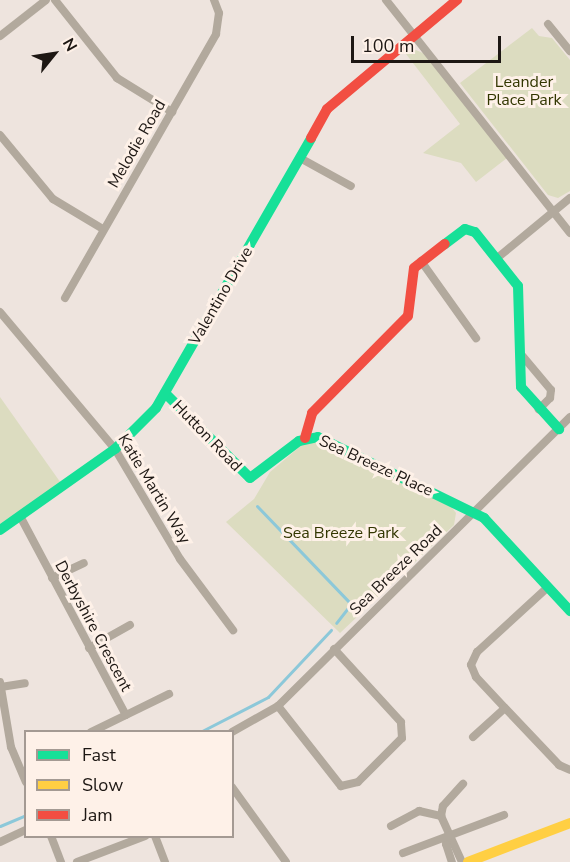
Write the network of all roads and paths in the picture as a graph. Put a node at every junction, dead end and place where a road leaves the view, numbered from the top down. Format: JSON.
{"nodes":[{"id":1,"x":46,"y":0,"type":"edge"},
{"id":2,"x":55,"y":0,"type":"edge"},
{"id":3,"x":213,"y":0,"type":"edge"},
{"id":4,"x":386,"y":0,"type":"edge"},
{"id":5,"x":457,"y":0,"type":"edge"},
{"id":6,"x":548,"y":24,"type":"dead end"},
{"id":7,"x":0,"y":36,"type":"edge"},
{"id":8,"x":416,"y":38,"type":"junction"},
{"id":9,"x":570,"y":51,"type":"edge"},
{"id":10,"x":172,"y":112,"type":"junction"},
{"id":11,"x":0,"y":135,"type":"edge"},
{"id":12,"x":300,"y":158,"type":"junction"},
{"id":13,"x":351,"y":186,"type":"dead end"},
{"id":14,"x":570,"y":198,"type":"edge"},
{"id":15,"x":553,"y":212,"type":"junction"},
{"id":16,"x":104,"y":229,"type":"junction"},
{"id":17,"x":570,"y":233,"type":"edge"},
{"id":18,"x":496,"y":259,"type":"junction"},
{"id":19,"x":421,"y":261,"type":"junction"},
{"id":20,"x":65,"y":298,"type":"dead end"},
{"id":21,"x":0,"y":312,"type":"edge"},
{"id":22,"x":476,"y":338,"type":"dead end"},
{"id":23,"x":520,"y":353,"type":"junction"},
{"id":24,"x":165,"y":393,"type":"junction"},
{"id":25,"x":539,"y":409,"type":"junction"},
{"id":26,"x":570,"y":417,"type":"edge"},
{"id":27,"x":559,"y":429,"type":"junction"},
{"id":28,"x":305,"y":438,"type":"junction"},
{"id":29,"x":115,"y":449,"type":"junction"},
{"id":30,"x":250,"y":478,"type":"joint"},
{"id":31,"x":474,"y":513,"type":"junction"},
{"id":32,"x":20,"y":516,"type":"junction"},
{"id":33,"x":0,"y":530,"type":"edge"},
{"id":34,"x":84,"y":563,"type":"dead end"},
{"id":35,"x":52,"y":578,"type":"junction"},
{"id":36,"x":548,"y":587,"type":"junction"},
{"id":37,"x":570,"y":611,"type":"edge"},
{"id":38,"x":130,"y":625,"type":"dead end"},
{"id":39,"x":233,"y":630,"type":"dead end"},
{"id":40,"x":89,"y":648,"type":"junction"},
{"id":41,"x":334,"y":649,"type":"junction"},
{"id":42,"x":0,"y":682,"type":"edge"},
{"id":43,"x":25,"y":683,"type":"dead end"},
{"id":44,"x":1,"y":687,"type":"edge"},
{"id":45,"x":169,"y":694,"type":"dead end"},
{"id":46,"x":278,"y":706,"type":"junction"},
{"id":47,"x":505,"y":708,"type":"junction"},
{"id":48,"x":126,"y":715,"type":"junction"},
{"id":49,"x":95,"y":730,"type":"edge"},
{"id":50,"x":234,"y":731,"type":"edge"},
{"id":51,"x":473,"y":737,"type":"dead end"},
{"id":52,"x":22,"y":765,"type":"edge"},
{"id":53,"x":570,"y":770,"type":"edge"},
{"id":54,"x":463,"y":784,"type":"dead end"},
{"id":55,"x":234,"y":790,"type":"edge"},
{"id":56,"x":504,"y":815,"type":"dead end"},
{"id":57,"x":441,"y":816,"type":"junction"},
{"id":58,"x":570,"y":823,"type":"edge"},
{"id":59,"x":391,"y":826,"type":"dead end"},
{"id":60,"x":24,"y":831,"type":"edge"},
{"id":61,"x":448,"y":837,"type":"junction"},
{"id":62,"x":51,"y":838,"type":"edge"},
{"id":63,"x":142,"y":838,"type":"edge"},
{"id":64,"x":155,"y":838,"type":"edge"},
{"id":65,"x":0,"y":842,"type":"edge"},
{"id":66,"x":403,"y":853,"type":"dead end"},
{"id":67,"x":61,"y":862,"type":"edge"},
{"id":68,"x":77,"y":862,"type":"edge"},
{"id":69,"x":165,"y":862,"type":"edge"},
{"id":70,"x":286,"y":862,"type":"edge"},
{"id":71,"x":452,"y":862,"type":"edge"},
{"id":72,"x":462,"y":862,"type":"edge"},
{"id":73,"x":468,"y":862,"type":"edge"}],
"edges":[{"from":1,"to":7,"type":"street"},
{"from":2,"to":10,"type":"street"},
{"from":3,"to":10,"type":"street","name":"Melodie Road"},
{"from":4,"to":8,"type":"street"},
{"from":5,"to":8,"type":"street","name":"Valentino Drive"},
{"from":6,"to":9,"type":"street"},
{"from":8,"to":12,"type":"street","name":"Valentino Drive"},
{"from":8,"to":15,"type":"street"},
{"from":10,"to":16,"type":"street","name":"Melodie Road"},
{"from":11,"to":16,"type":"street"},
{"from":12,"to":13,"type":"street"},
{"from":12,"to":24,"type":"street","name":"Valentino Drive"},
{"from":14,"to":15,"type":"street"},
{"from":15,"to":17,"type":"street"},
{"from":15,"to":18,"type":"street"},
{"from":16,"to":20,"type":"street","name":"Melodie Road"},
{"from":18,"to":19,"type":"street"},
{"from":18,"to":23,"type":"street"},
{"from":19,"to":22,"type":"street"},
{"from":19,"to":28,"type":"street"},
{"from":21,"to":29,"type":"street","name":"Katie Martin Way"},
{"from":23,"to":25,"type":"street"},
{"from":23,"to":25,"type":"street"},
{"from":24,"to":29,"type":"street","name":"Valentino Drive"},
{"from":24,"to":30,"type":"street","name":"Hutton Road"},
{"from":25,"to":27,"type":"street"},
{"from":26,"to":27,"type":"street","name":"Sea Breeze Road"},
{"from":27,"to":31,"type":"street","name":"Sea Breeze Road"},
{"from":28,"to":30,"type":"street","name":"Sea Breeze Place"},
{"from":28,"to":31,"type":"street","name":"Sea Breeze Place"},
{"from":29,"to":32,"type":"street","name":"Valentino Drive"},
{"from":29,"to":39,"type":"street","name":"Katie Martin Way"},
{"from":31,"to":36,"type":"street","name":"Sea Breeze Place"},
{"from":31,"to":41,"type":"street","name":"Sea Breeze Road"},
{"from":32,"to":33,"type":"street","name":"Valentino Drive"},
{"from":32,"to":35,"type":"street","name":"Derbyshire Crescent"},
{"from":34,"to":35,"type":"street"},
{"from":35,"to":40,"type":"street","name":"Derbyshire Crescent"},
{"from":36,"to":37,"type":"street","name":"Sea Breeze Place"},
{"from":36,"to":47,"type":"street"},
{"from":38,"to":40,"type":"street"},
{"from":40,"to":48,"type":"street","name":"Derbyshire Crescent"},
{"from":41,"to":46,"type":"street","name":"Sea Breeze Road"},
{"from":41,"to":46,"type":"street"},
{"from":42,"to":44,"type":"street"},
{"from":43,"to":44,"type":"street"},
{"from":44,"to":52,"type":"street"},
{"from":45,"to":48,"type":"street"},
{"from":46,"to":50,"type":"street","name":"Sea Breeze Road"},
{"from":47,"to":51,"type":"street"},
{"from":47,"to":53,"type":"street"},
{"from":48,"to":49,"type":"street","name":"Derbyshire Crescent"},
{"from":54,"to":57,"type":"street"},
{"from":55,"to":70,"type":"street"},
{"from":56,"to":61,"type":"street"},
{"from":57,"to":59,"type":"street"},
{"from":57,"to":61,"type":"street"},
{"from":58,"to":73,"type":"street"},
{"from":60,"to":65,"type":"street"},
{"from":61,"to":66,"type":"street"},
{"from":61,"to":71,"type":"street"},
{"from":61,"to":72,"type":"street"},
{"from":62,"to":67,"type":"street"},
{"from":63,"to":68,"type":"street"},
{"from":64,"to":69,"type":"street"}]}
